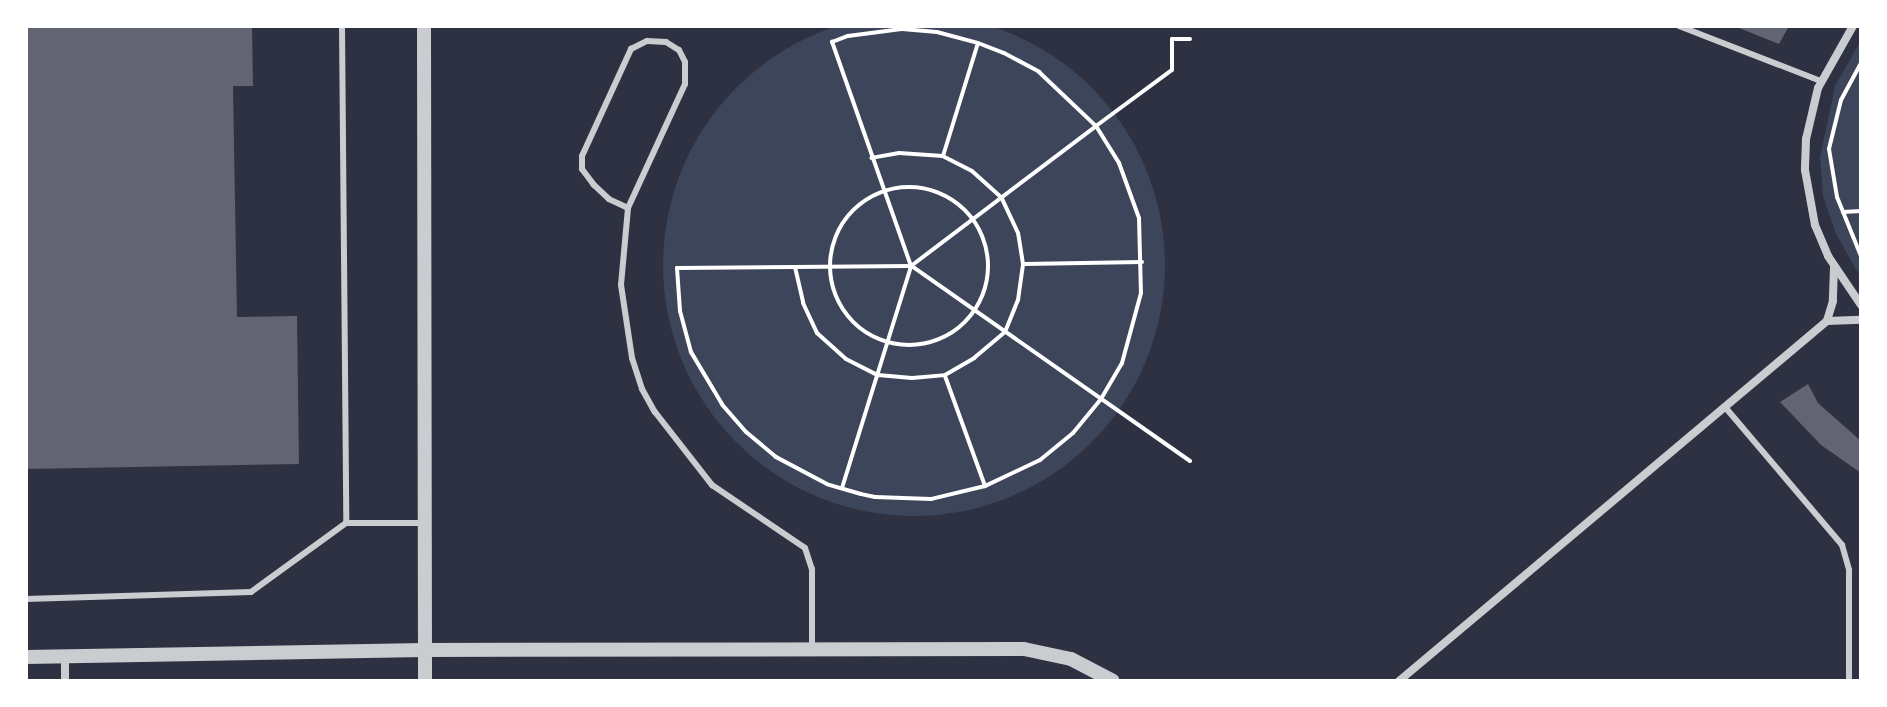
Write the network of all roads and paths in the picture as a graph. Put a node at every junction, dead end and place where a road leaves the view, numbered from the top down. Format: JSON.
{"nodes":[{"id":1,"x":342,"y":26,"type":"edge"},
{"id":2,"x":424,"y":26,"type":"edge"},
{"id":3,"x":1679,"y":26,"type":"edge"},
{"id":4,"x":1853,"y":26,"type":"edge"},
{"id":5,"x":1190,"y":39,"type":"dead end"},
{"id":6,"x":978,"y":43,"type":"junction"},
{"id":7,"x":1861,"y":63,"type":"edge"},
{"id":8,"x":1821,"y":81,"type":"junction"},
{"id":9,"x":1096,"y":126,"type":"junction"},
{"id":10,"x":943,"y":156,"type":"junction"},
{"id":11,"x":871,"y":158,"type":"junction"},
{"id":12,"x":883,"y":192,"type":"junction"},
{"id":13,"x":1002,"y":198,"type":"junction"},
{"id":14,"x":628,"y":208,"type":"junction"},
{"id":15,"x":1861,"y":211,"type":"edge"},
{"id":16,"x":1842,"y":212,"type":"junction"},
{"id":17,"x":973,"y":220,"type":"junction"},
{"id":18,"x":1861,"y":256,"type":"edge"},
{"id":19,"x":1142,"y":262,"type":"junction"},
{"id":20,"x":1023,"y":264,"type":"junction"},
{"id":21,"x":829,"y":266,"type":"junction"},
{"id":22,"x":911,"y":266,"type":"junction"},
{"id":23,"x":1834,"y":266,"type":"junction"},
{"id":24,"x":795,"y":267,"type":"junction"},
{"id":25,"x":1861,"y":305,"type":"edge"},
{"id":26,"x":974,"y":310,"type":"junction"},
{"id":27,"x":1861,"y":320,"type":"edge"},
{"id":28,"x":1827,"y":321,"type":"junction"},
{"id":29,"x":1005,"y":332,"type":"junction"},
{"id":30,"x":888,"y":343,"type":"junction"},
{"id":31,"x":878,"y":375,"type":"junction"},
{"id":32,"x":945,"y":375,"type":"junction"},
{"id":33,"x":1101,"y":399,"type":"junction"},
{"id":34,"x":1725,"y":407,"type":"junction"},
{"id":35,"x":1190,"y":461,"type":"dead end"},
{"id":36,"x":985,"y":486,"type":"junction"},
{"id":37,"x":842,"y":488,"type":"junction"},
{"id":38,"x":346,"y":523,"type":"junction"},
{"id":39,"x":426,"y":524,"type":"junction"},
{"id":40,"x":26,"y":599,"type":"edge"},
{"id":41,"x":812,"y":649,"type":"junction"},
{"id":42,"x":424,"y":650,"type":"junction"},
{"id":43,"x":26,"y":657,"type":"edge"},
{"id":44,"x":65,"y":658,"type":"junction"},
{"id":45,"x":65,"y":681,"type":"edge"},
{"id":46,"x":425,"y":681,"type":"edge"},
{"id":47,"x":1113,"y":681,"type":"edge"},
{"id":48,"x":1399,"y":681,"type":"edge"},
{"id":49,"x":1849,"y":681,"type":"edge"}],
"edges":[{"from":1,"to":38,"type":"lane"},
{"from":2,"to":39,"type":"street"},
{"from":3,"to":8,"type":"lane"},
{"from":4,"to":8,"type":"street"},
{"from":5,"to":9,"type":"path"},
{"from":6,"to":9,"type":"path"},
{"from":6,"to":10,"type":"path"},
{"from":6,"to":11,"type":"path"},
{"from":7,"to":16,"type":"path"},
{"from":8,"to":23,"type":"street"},
{"from":9,"to":13,"type":"path"},
{"from":9,"to":19,"type":"path"},
{"from":10,"to":11,"type":"path"},
{"from":10,"to":13,"type":"path"},
{"from":11,"to":12,"type":"path"},
{"from":12,"to":17,"type":"path"},
{"from":12,"to":21,"type":"path"},
{"from":12,"to":22,"type":"path"},
{"from":13,"to":17,"type":"path"},
{"from":13,"to":20,"type":"path"},
{"from":14,"to":14,"type":"lane"},
{"from":14,"to":41,"type":"lane"},
{"from":15,"to":16,"type":"path"},
{"from":16,"to":18,"type":"path"},
{"from":17,"to":22,"type":"path"},
{"from":17,"to":26,"type":"path"},
{"from":19,"to":20,"type":"path"},
{"from":19,"to":33,"type":"path"},
{"from":20,"to":29,"type":"path"},
{"from":21,"to":22,"type":"path"},
{"from":21,"to":24,"type":"path"},
{"from":21,"to":30,"type":"path"},
{"from":22,"to":26,"type":"path"},
{"from":22,"to":30,"type":"path"},
{"from":23,"to":25,"type":"street"},
{"from":23,"to":28,"type":"street"},
{"from":24,"to":31,"type":"path"},
{"from":24,"to":37,"type":"path"},
{"from":26,"to":29,"type":"path"},
{"from":26,"to":30,"type":"path"},
{"from":27,"to":28,"type":"street"},
{"from":28,"to":34,"type":"street"},
{"from":29,"to":32,"type":"path"},
{"from":29,"to":33,"type":"path"},
{"from":30,"to":31,"type":"path"},
{"from":31,"to":32,"type":"path"},
{"from":31,"to":37,"type":"path"},
{"from":32,"to":36,"type":"path"},
{"from":33,"to":35,"type":"path"},
{"from":33,"to":36,"type":"path"},
{"from":34,"to":48,"type":"street"},
{"from":34,"to":49,"type":"lane"},
{"from":36,"to":37,"type":"path"},
{"from":38,"to":39,"type":"lane"},
{"from":38,"to":40,"type":"lane"},
{"from":39,"to":42,"type":"street"},
{"from":41,"to":42,"type":"street"},
{"from":41,"to":47,"type":"street"},
{"from":42,"to":44,"type":"street"},
{"from":42,"to":46,"type":"street"},
{"from":43,"to":44,"type":"street"},
{"from":44,"to":45,"type":"street"}]}
